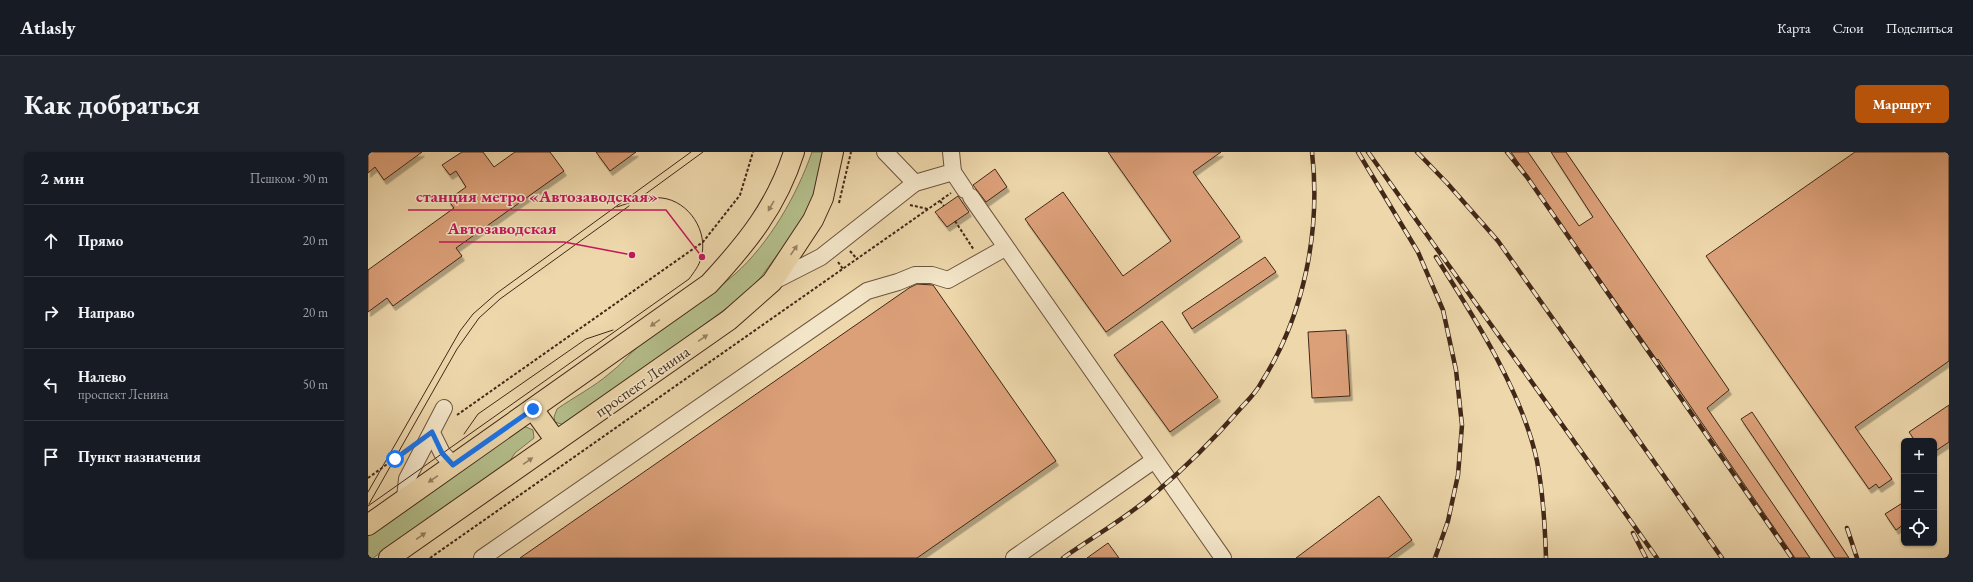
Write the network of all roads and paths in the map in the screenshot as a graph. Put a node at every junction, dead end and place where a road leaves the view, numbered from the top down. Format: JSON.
{"nodes":[{"id":1,"x":752,"y":152,"type":"edge"},
{"id":2,"x":794,"y":152,"type":"edge"},
{"id":3,"x":833,"y":152,"type":"edge"},
{"id":4,"x":851,"y":152,"type":"edge"},
{"id":5,"x":885,"y":152,"type":"edge"},
{"id":6,"x":951,"y":152,"type":"edge"},
{"id":7,"x":953,"y":172,"type":"junction"},
{"id":8,"x":915,"y":183,"type":"junction"},
{"id":9,"x":966,"y":191,"type":"junction"},
{"id":10,"x":940,"y":201,"type":"junction"},
{"id":11,"x":839,"y":204,"type":"dead end"},
{"id":12,"x":944,"y":206,"type":"dead end"},
{"id":13,"x":904,"y":208,"type":"dead end"},
{"id":14,"x":928,"y":209,"type":"junction"},
{"id":15,"x":955,"y":221,"type":"dead end"},
{"id":16,"x":851,"y":247,"type":"dead end"},
{"id":17,"x":1005,"y":248,"type":"junction"},
{"id":18,"x":831,"y":249,"type":"junction"},
{"id":19,"x":856,"y":259,"type":"junction"},
{"id":20,"x":982,"y":262,"type":"junction"},
{"id":21,"x":842,"y":269,"type":"junction"},
{"id":22,"x":772,"y":282,"type":"junction"},
{"id":23,"x":533,"y":409,"type":"junction"},
{"id":24,"x":447,"y":413,"type":"joint"},
{"id":25,"x":432,"y":432,"type":"junction"},
{"id":26,"x":556,"y":442,"type":"junction"},
{"id":27,"x":407,"y":450,"type":"dead end"},
{"id":28,"x":1153,"y":461,"type":"junction"},
{"id":29,"x":453,"y":465,"type":"junction"},
{"id":30,"x":368,"y":478,"type":"edge"},
{"id":31,"x":405,"y":498,"type":"junction"},
{"id":32,"x":368,"y":525,"type":"edge"},
{"id":33,"x":389,"y":558,"type":"edge"},
{"id":34,"x":430,"y":558,"type":"edge"},
{"id":35,"x":482,"y":558,"type":"edge"},
{"id":36,"x":1014,"y":558,"type":"edge"},
{"id":37,"x":1223,"y":558,"type":"edge"}],
"edges":[{"from":1,"to":24,"type":"path"},
{"from":2,"to":23,"type":"main road","one_way":true},
{"from":22,"to":3,"type":"main road","name":"проспект Ленина","one_way":true},
{"from":4,"to":11,"type":"path"},
{"from":5,"to":8,"type":"street"},
{"from":6,"to":7,"type":"street"},
{"from":7,"to":8,"type":"street"},
{"from":7,"to":9,"type":"street"},
{"from":8,"to":18,"type":"street"},
{"from":9,"to":10,"type":"path"},
{"from":9,"to":17,"type":"street"},
{"from":10,"to":12,"type":"path"},
{"from":10,"to":14,"type":"path"},
{"from":13,"to":14,"type":"path"},
{"from":14,"to":19,"type":"path"},
{"from":15,"to":20,"type":"path"},
{"from":16,"to":19,"type":"path"},
{"from":17,"to":20,"type":"street"},
{"from":17,"to":28,"type":"street"},
{"from":18,"to":21,"type":"path"},
{"from":18,"to":22,"type":"street"},
{"from":19,"to":21,"type":"path"},
{"from":20,"to":35,"type":"street"},
{"from":21,"to":34,"type":"path"},
{"from":26,"to":22,"type":"main road","name":"проспект Ленина","one_way":true},
{"from":23,"to":26,"type":"main road"},
{"from":23,"to":29,"type":"main road"},
{"from":24,"to":25,"type":"street"},
{"from":25,"to":29,"type":"street"},
{"from":25,"to":31,"type":"street"},
{"from":33,"to":26,"type":"main road","name":"проспект Ленина","one_way":true},
{"from":27,"to":30,"type":"path"},
{"from":28,"to":36,"type":"street"},
{"from":28,"to":37,"type":"street"},
{"from":29,"to":31,"type":"main road","one_way":true},
{"from":31,"to":32,"type":"main road"}]}
